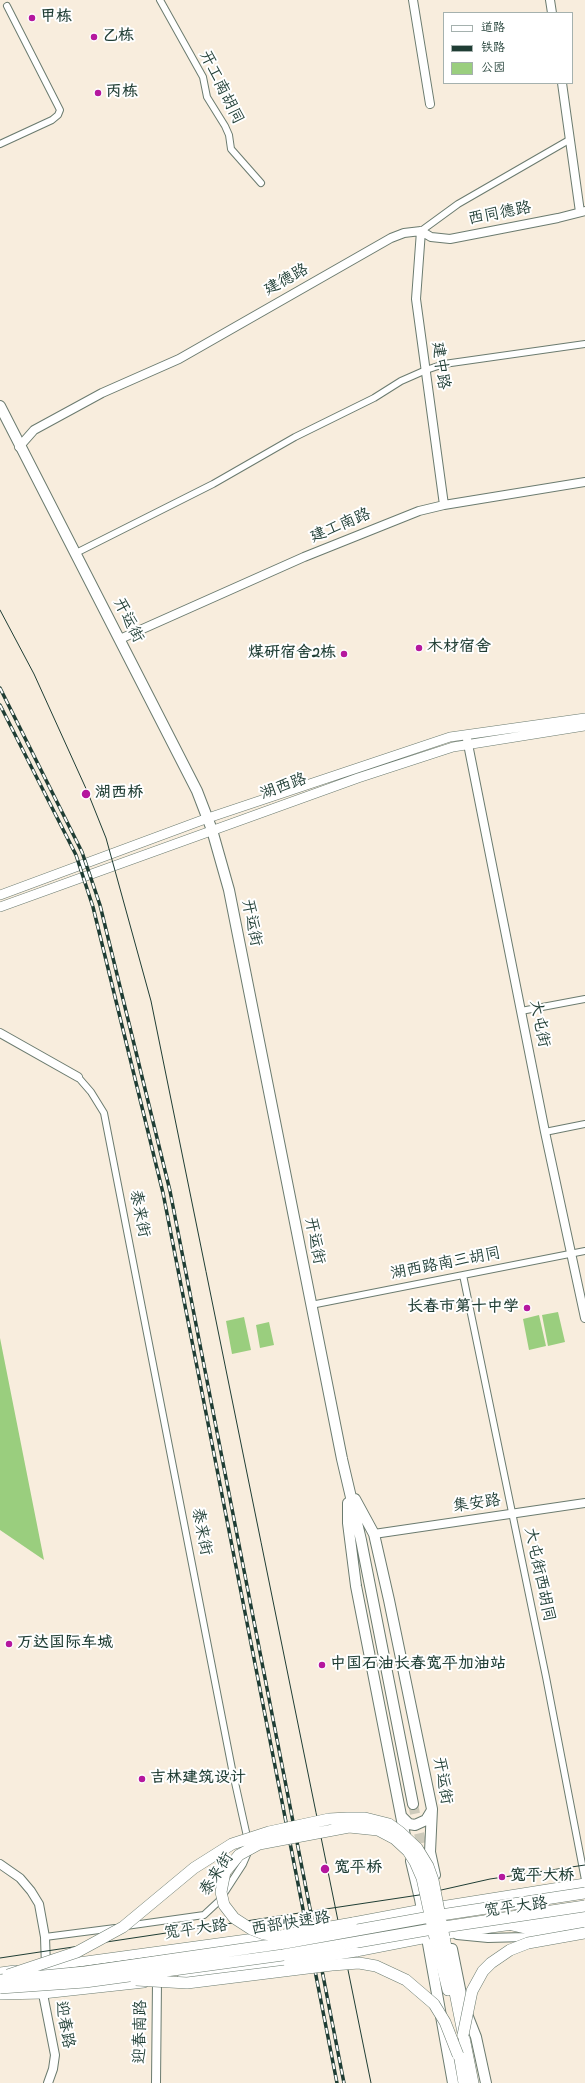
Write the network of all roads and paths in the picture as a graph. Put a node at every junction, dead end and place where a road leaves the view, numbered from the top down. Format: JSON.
{"nodes":[{"id":1,"x":160,"y":0,"type":"edge"},
{"id":2,"x":413,"y":0,"type":"edge"},
{"id":3,"x":550,"y":0,"type":"edge"},
{"id":4,"x":7,"y":6,"type":"dead end"},
{"id":5,"x":552,"y":12,"type":"edge"},
{"id":6,"x":562,"y":84,"type":"edge"},
{"id":7,"x":430,"y":104,"type":"dead end"},
{"id":8,"x":569,"y":140,"type":"junction"},
{"id":9,"x":0,"y":144,"type":"edge"},
{"id":10,"x":261,"y":183,"type":"dead end"},
{"id":11,"x":582,"y":211,"type":"edge"},
{"id":12,"x":421,"y":231,"type":"junction"},
{"id":13,"x":585,"y":344,"type":"edge"},
{"id":14,"x":426,"y":370,"type":"junction"},
{"id":15,"x":0,"y":406,"type":"edge"},
{"id":16,"x":19,"y":447,"type":"junction"},
{"id":17,"x":585,"y":482,"type":"edge"},
{"id":18,"x":444,"y":505,"type":"junction"},
{"id":19,"x":76,"y":553,"type":"junction"},
{"id":20,"x":120,"y":639,"type":"junction"},
{"id":21,"x":585,"y":718,"type":"edge"},
{"id":22,"x":585,"y":726,"type":"edge"},
{"id":23,"x":467,"y":739,"type":"junction"},
{"id":24,"x":208,"y":818,"type":"junction"},
{"id":25,"x":212,"y":830,"type":"junction"},
{"id":26,"x":0,"y":895,"type":"edge"},
{"id":27,"x":0,"y":907,"type":"edge"},
{"id":28,"x":585,"y":999,"type":"edge"},
{"id":29,"x":521,"y":1011,"type":"junction"},
{"id":30,"x":0,"y":1033,"type":"edge"},
{"id":31,"x":78,"y":1078,"type":"joint"},
{"id":32,"x":585,"y":1124,"type":"edge"},
{"id":33,"x":545,"y":1132,"type":"junction"},
{"id":34,"x":585,"y":1251,"type":"edge"},
{"id":35,"x":571,"y":1254,"type":"junction"},
{"id":36,"x":463,"y":1275,"type":"junction"},
{"id":37,"x":311,"y":1305,"type":"junction"},
{"id":38,"x":585,"y":1318,"type":"edge"},
{"id":39,"x":348,"y":1489,"type":"junction"},
{"id":40,"x":585,"y":1503,"type":"edge"},
{"id":41,"x":512,"y":1514,"type":"junction"},
{"id":42,"x":374,"y":1534,"type":"junction"},
{"id":43,"x":413,"y":1804,"type":"tunnel mouth"},
{"id":44,"x":432,"y":1809,"type":"junction"},
{"id":45,"x":401,"y":1816,"type":"junction"},
{"id":46,"x":0,"y":1864,"type":"edge"},
{"id":47,"x":585,"y":1880,"type":"edge"},
{"id":48,"x":585,"y":1883,"type":"edge"},
{"id":49,"x":585,"y":1893,"type":"edge"},
{"id":50,"x":442,"y":1906,"type":"junction"},
{"id":51,"x":585,"y":1906,"type":"edge"},
{"id":52,"x":422,"y":1909,"type":"junction"},
{"id":53,"x":585,"y":1915,"type":"edge"},
{"id":54,"x":585,"y":1922,"type":"edge"},
{"id":55,"x":512,"y":1925,"type":"junction"},
{"id":56,"x":585,"y":1928,"type":"edge"},
{"id":57,"x":585,"y":1932,"type":"edge"},
{"id":58,"x":448,"y":1934,"type":"junction"},
{"id":59,"x":45,"y":1937,"type":"junction"},
{"id":60,"x":318,"y":1938,"type":"junction"},
{"id":61,"x":427,"y":1938,"type":"junction"},
{"id":62,"x":46,"y":1967,"type":"junction"},
{"id":63,"x":0,"y":1972,"type":"edge"},
{"id":64,"x":115,"y":1978,"type":"junction"},
{"id":65,"x":0,"y":1979,"type":"edge"},
{"id":66,"x":157,"y":1982,"type":"junction"},
{"id":67,"x":0,"y":1988,"type":"edge"},
{"id":68,"x":43,"y":1994,"type":"junction"},
{"id":69,"x":0,"y":1995,"type":"edge"},
{"id":70,"x":460,"y":2045,"type":"junction"},
{"id":71,"x":48,"y":2083,"type":"edge"},
{"id":72,"x":156,"y":2083,"type":"edge"},
{"id":73,"x":453,"y":2083,"type":"edge"},
{"id":74,"x":465,"y":2083,"type":"edge"},
{"id":75,"x":473,"y":2083,"type":"edge"},
{"id":76,"x":486,"y":2083,"type":"edge"}],
"edges":[{"from":1,"to":10,"type":"street","name":"开工南胡同"},
{"from":2,"to":7,"type":"street"},
{"from":3,"to":5,"type":"street"},
{"from":4,"to":9,"type":"street"},
{"from":6,"to":8,"type":"street"},
{"from":8,"to":11,"type":"street"},
{"from":8,"to":12,"type":"street","name":"建德路"},
{"from":11,"to":12,"type":"street","name":"西同德路"},
{"from":12,"to":14,"type":"street","name":"建中路"},
{"from":12,"to":16,"type":"street","name":"建德路"},
{"from":13,"to":14,"type":"street"},
{"from":14,"to":18,"type":"street","name":"建中路"},
{"from":14,"to":19,"type":"street"},
{"from":15,"to":16,"type":"main road","name":"开运街"},
{"from":16,"to":19,"type":"main road","name":"开运街"},
{"from":17,"to":18,"type":"street","name":"建工南路"},
{"from":18,"to":20,"type":"street","name":"建工南路"},
{"from":19,"to":20,"type":"main road","name":"开运街"},
{"from":20,"to":24,"type":"main road","name":"开运街"},
{"from":21,"to":23,"type":"main road","name":"湖西路"},
{"from":22,"to":23,"type":"main road","name":"湖西路"},
{"from":23,"to":24,"type":"main road","name":"湖西路"},
{"from":23,"to":25,"type":"main road","name":"湖西路"},
{"from":23,"to":29,"type":"street","name":"大屯街"},
{"from":24,"to":25,"type":"main road","name":"开运街"},
{"from":24,"to":26,"type":"main road","name":"湖西路"},
{"from":25,"to":27,"type":"main road","name":"湖西路"},
{"from":25,"to":37,"type":"main road","name":"开运街"},
{"from":28,"to":29,"type":"street"},
{"from":29,"to":33,"type":"street","name":"大屯街"},
{"from":30,"to":31,"type":"street","name":"泰来街"},
{"from":31,"to":59,"type":"street","name":"泰来街"},
{"from":32,"to":33,"type":"street"},
{"from":33,"to":35,"type":"street","name":"大屯街"},
{"from":34,"to":35,"type":"street","name":"湖西路南三胡同"},
{"from":35,"to":36,"type":"street","name":"湖西路南三胡同"},
{"from":35,"to":38,"type":"street","name":"大屯街"},
{"from":36,"to":37,"type":"street","name":"湖西路南三胡同"},
{"from":36,"to":41,"type":"street","name":"大屯街西胡同"},
{"from":37,"to":39,"type":"main road","name":"开运街"},
{"from":39,"to":42,"type":"main road","name":"开运街"},
{"from":39,"to":43,"type":"main road","name":"开运街"},
{"from":39,"to":45,"type":"main road","name":"开运街"},
{"from":40,"to":41,"type":"street","name":"集安路"},
{"from":41,"to":42,"type":"street","name":"集安路"},
{"from":41,"to":47,"type":"street","name":"大屯街西胡同"},
{"from":42,"to":44,"type":"main road","name":"开运街"},
{"from":44,"to":45,"type":"main road"},
{"from":44,"to":50,"type":"main road","name":"开运街"},
{"from":45,"to":52,"type":"main road","name":"开运街"},
{"from":46,"to":59,"type":"street","name":"迎春路"},
{"from":48,"to":50,"type":"main road","name":"宽平大路"},
{"from":49,"to":60,"type":"highway","name":"西部快速路","bridge":true},
{"from":50,"to":52,"type":"main road","name":"宽平大路"},
{"from":50,"to":58,"type":"main road","name":"开运街"},
{"from":51,"to":64,"type":"highway","name":"西部快速路","bridge":true},
{"from":52,"to":61,"type":"main road","name":"开运街"},
{"from":52,"to":62,"type":"main road","name":"宽平大路","bridge":true},
{"from":53,"to":55,"type":"main road","name":"宽平大路"},
{"from":54,"to":55,"type":"highway"},
{"from":55,"to":58,"type":"main road","name":"宽平大路"},
{"from":56,"to":58,"type":"street"},
{"from":57,"to":70,"type":"highway","bridge":true},
{"from":58,"to":61,"type":"main road","name":"宽平大路"},
{"from":58,"to":76,"type":"main road","name":"开运街"},
{"from":59,"to":62,"type":"street","name":"迎春路"},
{"from":60,"to":65,"type":"highway","name":"西部快速路","bridge":true},
{"from":60,"to":70,"type":"highway","bridge":true},
{"from":61,"to":66,"type":"main road","name":"宽平大路","bridge":true},
{"from":61,"to":73,"type":"main road","name":"开运街"},
{"from":62,"to":63,"type":"main road","name":"宽平大路"},
{"from":62,"to":68,"type":"street","name":"迎春路"},
{"from":64,"to":67,"type":"highway","name":"西部快速路","bridge":true},
{"from":64,"to":70,"type":"highway","bridge":true},
{"from":65,"to":70,"type":"highway","bridge":true},
{"from":66,"to":68,"type":"main road","name":"宽平大路"},
{"from":66,"to":72,"type":"street","name":"迎春南路"},
{"from":68,"to":69,"type":"main road","name":"宽平大路"},
{"from":68,"to":71,"type":"street","name":"迎春路"},
{"from":70,"to":74,"type":"highway"},
{"from":70,"to":75,"type":"highway"}]}
